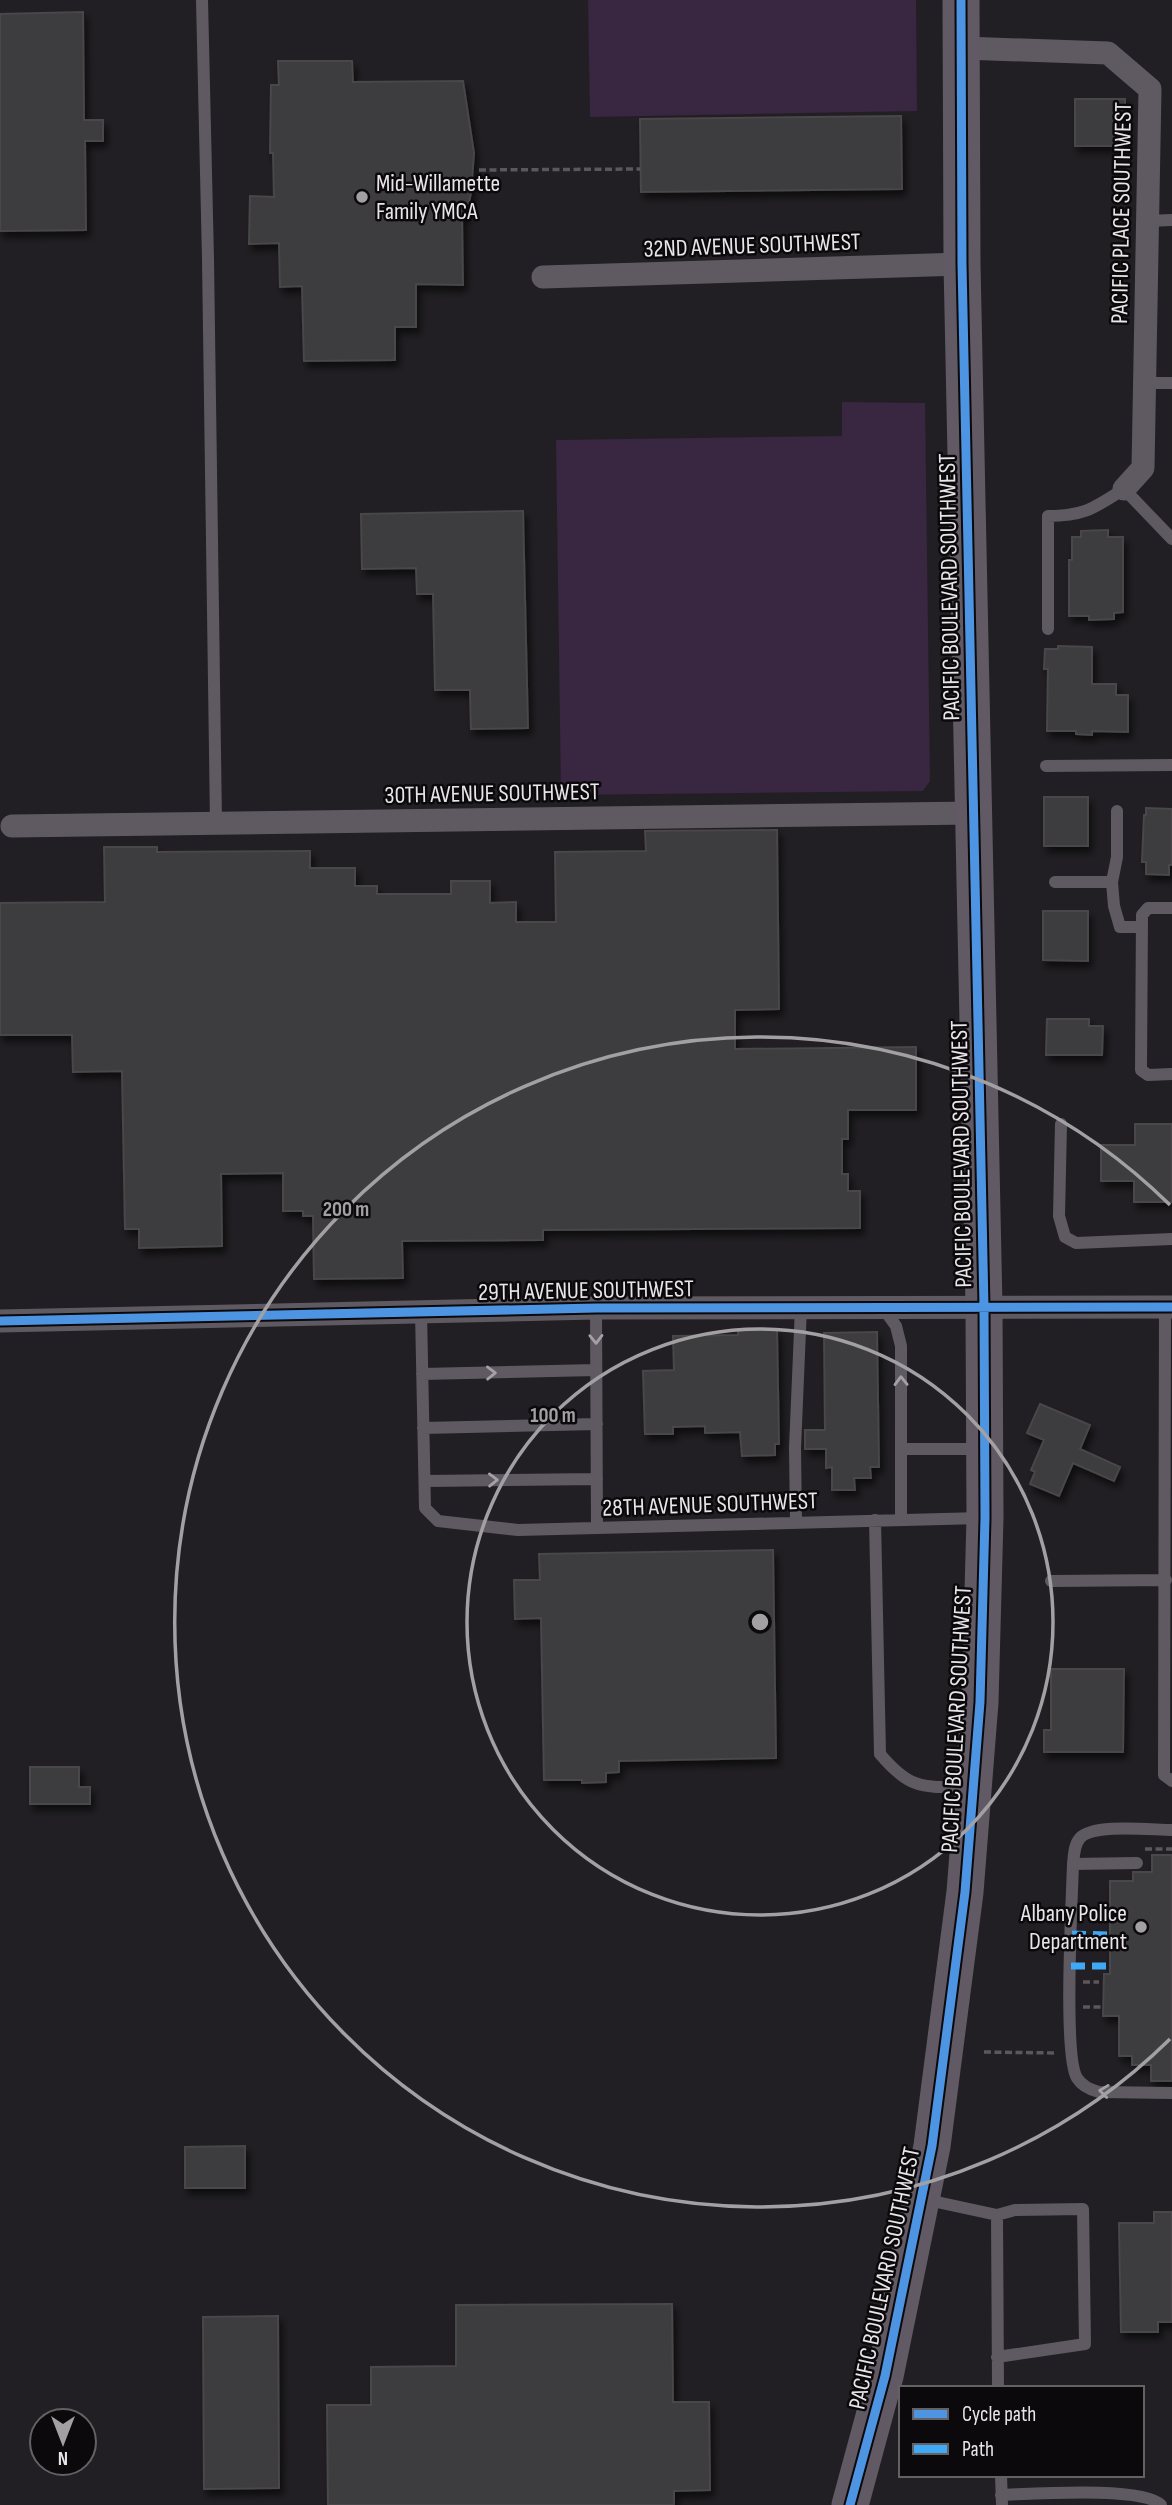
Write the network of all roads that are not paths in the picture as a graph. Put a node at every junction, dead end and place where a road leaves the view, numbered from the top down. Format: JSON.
{"nodes":[{"id":1,"x":202,"y":0,"type":"edge"},
{"id":2,"x":961,"y":0,"type":"edge"},
{"id":3,"x":963,"y":48,"type":"junction"},
{"id":4,"x":1172,"y":220,"type":"edge"},
{"id":5,"x":1147,"y":221,"type":"junction"},
{"id":6,"x":962,"y":264,"type":"junction"},
{"id":7,"x":543,"y":277,"type":"dead end"},
{"id":8,"x":1144,"y":383,"type":"junction"},
{"id":9,"x":1172,"y":383,"type":"edge"},
{"id":10,"x":1124,"y":489,"type":"junction"},
{"id":11,"x":1172,"y":539,"type":"edge"},
{"id":12,"x":1048,"y":629,"type":"dead end"},
{"id":13,"x":1172,"y":765,"type":"edge"},
{"id":14,"x":1046,"y":766,"type":"dead end"},
{"id":15,"x":1117,"y":811,"type":"dead end"},
{"id":16,"x":973,"y":813,"type":"junction"},
{"id":17,"x":216,"y":823,"type":"junction"},
{"id":18,"x":12,"y":826,"type":"dead end"},
{"id":19,"x":1055,"y":882,"type":"dead end"},
{"id":20,"x":1112,"y":882,"type":"junction"},
{"id":21,"x":1172,"y":908,"type":"edge"},
{"id":22,"x":1142,"y":927,"type":"junction"},
{"id":23,"x":1172,"y":1074,"type":"edge"},
{"id":24,"x":1061,"y":1124,"type":"dead end"},
{"id":25,"x":1172,"y":1239,"type":"edge"},
{"id":26,"x":1169,"y":1306,"type":"edge"},
{"id":27,"x":801,"y":1307,"type":"junction"},
{"id":28,"x":882,"y":1307,"type":"junction"},
{"id":29,"x":984,"y":1307,"type":"junction"},
{"id":30,"x":596,"y":1308,"type":"junction"},
{"id":31,"x":421,"y":1312,"type":"junction"},
{"id":32,"x":0,"y":1321,"type":"edge"},
{"id":33,"x":596,"y":1370,"type":"junction"},
{"id":34,"x":422,"y":1374,"type":"junction"},
{"id":35,"x":597,"y":1424,"type":"junction"},
{"id":36,"x":1169,"y":1424,"type":"edge"},
{"id":37,"x":424,"y":1428,"type":"junction"},
{"id":38,"x":984,"y":1448,"type":"junction"},
{"id":39,"x":902,"y":1450,"type":"junction"},
{"id":40,"x":597,"y":1479,"type":"junction"},
{"id":41,"x":425,"y":1481,"type":"junction"},
{"id":42,"x":985,"y":1518,"type":"junction"},
{"id":43,"x":875,"y":1520,"type":"junction"},
{"id":44,"x":901,"y":1520,"type":"junction"},
{"id":45,"x":796,"y":1522,"type":"junction"},
{"id":46,"x":597,"y":1528,"type":"junction"},
{"id":47,"x":1166,"y":1580,"type":"junction"},
{"id":48,"x":1051,"y":1581,"type":"dead end"},
{"id":49,"x":1172,"y":1781,"type":"edge"},
{"id":50,"x":973,"y":1787,"type":"junction"},
{"id":51,"x":1172,"y":1830,"type":"edge"},
{"id":52,"x":1137,"y":1863,"type":"dead end"},
{"id":53,"x":1073,"y":1864,"type":"junction"},
{"id":54,"x":1172,"y":2093,"type":"edge"},
{"id":55,"x":922,"y":2199,"type":"junction"},
{"id":56,"x":997,"y":2215,"type":"junction"},
{"id":57,"x":997,"y":2357,"type":"junction"},
{"id":58,"x":998,"y":2386,"type":"edge"},
{"id":59,"x":1001,"y":2477,"type":"edge"},
{"id":60,"x":1001,"y":2500,"type":"edge"},
{"id":61,"x":850,"y":2505,"type":"edge"},
{"id":62,"x":1161,"y":2505,"type":"edge"}],
"edges":[{"from":1,"to":17,"type":"lane"},
{"from":2,"to":3,"type":"main road","name":"PACIFIC BOULEVARD SOUTHWEST"},
{"from":3,"to":5,"type":"street","name":"PACIFIC PLACE SOUTHWEST"},
{"from":3,"to":6,"type":"main road","name":"PACIFIC BOULEVARD SOUTHWEST"},
{"from":4,"to":5,"type":"lane"},
{"from":5,"to":8,"type":"street","name":"PACIFIC PLACE SOUTHWEST"},
{"from":6,"to":7,"type":"street","name":"32ND AVENUE SOUTHWEST"},
{"from":6,"to":16,"type":"main road","name":"PACIFIC BOULEVARD SOUTHWEST"},
{"from":8,"to":9,"type":"lane"},
{"from":8,"to":10,"type":"street","name":"PACIFIC PLACE SOUTHWEST"},
{"from":10,"to":11,"type":"lane"},
{"from":10,"to":12,"type":"lane"},
{"from":13,"to":14,"type":"lane"},
{"from":15,"to":20,"type":"lane"},
{"from":16,"to":17,"type":"street","name":"30TH AVENUE SOUTHWEST"},
{"from":16,"to":29,"type":"main road","name":"PACIFIC BOULEVARD SOUTHWEST"},
{"from":17,"to":18,"type":"street","name":"30TH AVENUE SOUTHWEST"},
{"from":19,"to":20,"type":"lane"},
{"from":20,"to":22,"type":"lane"},
{"from":21,"to":22,"type":"lane"},
{"from":22,"to":23,"type":"lane"},
{"from":24,"to":25,"type":"lane"},
{"from":26,"to":29,"type":"street","name":"29TH AVENUE SOUTHWEST"},
{"from":26,"to":36,"type":"lane"},
{"from":27,"to":28,"type":"street","name":"29TH AVENUE SOUTHWEST"},
{"from":27,"to":30,"type":"street","name":"29TH AVENUE SOUTHWEST"},
{"from":27,"to":45,"type":"lane"},
{"from":28,"to":29,"type":"street","name":"29TH AVENUE SOUTHWEST"},
{"from":39,"to":28,"type":"lane","one_way":true},
{"from":29,"to":38,"type":"main road","name":"PACIFIC BOULEVARD SOUTHWEST"},
{"from":30,"to":31,"type":"street","name":"29TH AVENUE SOUTHWEST"},
{"from":30,"to":33,"type":"lane","one_way":true},
{"from":31,"to":32,"type":"street","name":"29TH AVENUE SOUTHWEST"},
{"from":31,"to":34,"type":"lane"},
{"from":34,"to":33,"type":"lane","one_way":true},
{"from":33,"to":35,"type":"lane"},
{"from":34,"to":37,"type":"lane"},
{"from":35,"to":37,"type":"lane"},
{"from":35,"to":40,"type":"lane"},
{"from":36,"to":47,"type":"lane"},
{"from":37,"to":41,"type":"lane"},
{"from":38,"to":39,"type":"lane"},
{"from":38,"to":42,"type":"main road","name":"PACIFIC BOULEVARD SOUTHWEST"},
{"from":39,"to":44,"type":"lane"},
{"from":41,"to":40,"type":"lane","one_way":true},
{"from":40,"to":46,"type":"lane"},
{"from":41,"to":46,"type":"lane","name":"28TH AVENUE SOUTHWEST"},
{"from":42,"to":44,"type":"lane","name":"28TH AVENUE SOUTHWEST"},
{"from":42,"to":50,"type":"main road","name":"PACIFIC BOULEVARD SOUTHWEST"},
{"from":43,"to":44,"type":"lane","name":"28TH AVENUE SOUTHWEST"},
{"from":43,"to":45,"type":"lane","name":"28TH AVENUE SOUTHWEST"},
{"from":43,"to":50,"type":"lane"},
{"from":45,"to":46,"type":"lane","name":"28TH AVENUE SOUTHWEST"},
{"from":47,"to":48,"type":"lane"},
{"from":47,"to":49,"type":"lane"},
{"from":50,"to":55,"type":"main road","name":"PACIFIC BOULEVARD SOUTHWEST"},
{"from":51,"to":53,"type":"lane"},
{"from":52,"to":53,"type":"lane"},
{"from":54,"to":53,"type":"lane","one_way":true},
{"from":55,"to":56,"type":"lane"},
{"from":55,"to":61,"type":"main road","name":"PACIFIC BOULEVARD SOUTHWEST"},
{"from":56,"to":57,"type":"lane"},
{"from":56,"to":57,"type":"lane"},
{"from":57,"to":58,"type":"lane"},
{"from":59,"to":60,"type":"lane"},
{"from":60,"to":62,"type":"lane"}]}
